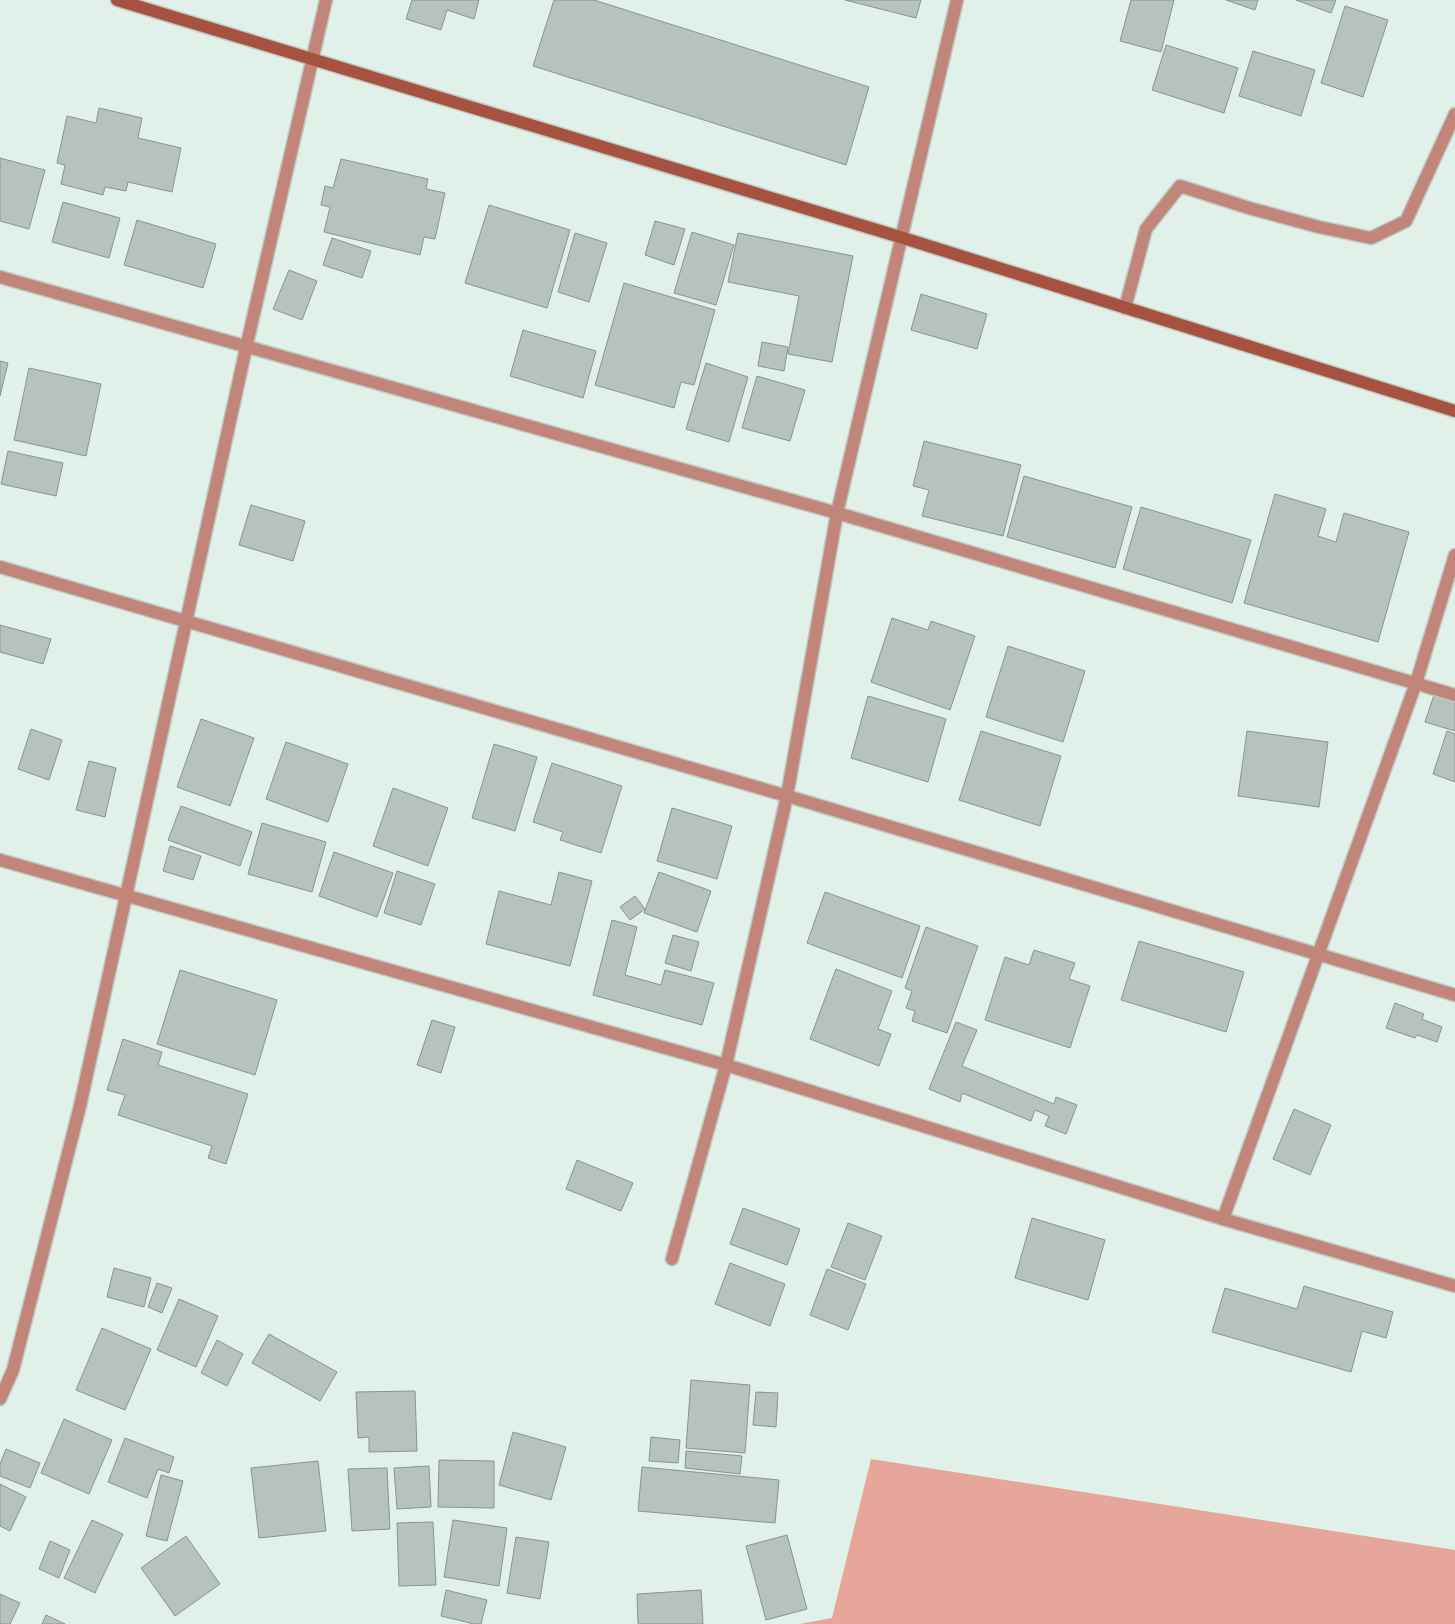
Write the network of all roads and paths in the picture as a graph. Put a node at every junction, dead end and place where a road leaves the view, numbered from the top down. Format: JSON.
{"nodes":[{"id":1,"x":118,"y":0,"type":"edge"},
{"id":2,"x":326,"y":0,"type":"edge"},
{"id":3,"x":957,"y":0,"type":"edge"},
{"id":4,"x":311,"y":60,"type":"junction"},
{"id":5,"x":1455,"y":114,"type":"edge"},
{"id":6,"x":900,"y":237,"type":"junction"},
{"id":7,"x":0,"y":277,"type":"edge"},
{"id":8,"x":1125,"y":308,"type":"junction"},
{"id":9,"x":246,"y":348,"type":"junction"},
{"id":10,"x":1455,"y":411,"type":"edge"},
{"id":11,"x":837,"y":513,"type":"junction"},
{"id":12,"x":1455,"y":555,"type":"edge"},
{"id":13,"x":0,"y":567,"type":"edge"},
{"id":14,"x":187,"y":622,"type":"junction"},
{"id":15,"x":1416,"y":683,"type":"junction"},
{"id":16,"x":1455,"y":695,"type":"edge"},
{"id":17,"x":787,"y":796,"type":"junction"},
{"id":18,"x":0,"y":860,"type":"edge"},
{"id":19,"x":126,"y":895,"type":"junction"},
{"id":20,"x":1319,"y":953,"type":"junction"},
{"id":21,"x":1455,"y":995,"type":"edge"},
{"id":22,"x":726,"y":1065,"type":"junction"},
{"id":23,"x":1223,"y":1219,"type":"junction"},
{"id":24,"x":672,"y":1259,"type":"dead end"},
{"id":25,"x":1455,"y":1286,"type":"edge"},
{"id":26,"x":0,"y":1399,"type":"edge"}],
"edges":[{"from":1,"to":4,"type":"street"},
{"from":2,"to":4,"type":"street"},
{"from":3,"to":6,"type":"street"},
{"from":4,"to":6,"type":"street"},
{"from":4,"to":9,"type":"street"},
{"from":5,"to":8,"type":"street"},
{"from":6,"to":8,"type":"street"},
{"from":6,"to":11,"type":"street"},
{"from":7,"to":9,"type":"street"},
{"from":8,"to":10,"type":"street"},
{"from":9,"to":11,"type":"street"},
{"from":9,"to":14,"type":"street"},
{"from":11,"to":15,"type":"street"},
{"from":11,"to":17,"type":"street"},
{"from":12,"to":15,"type":"street"},
{"from":13,"to":14,"type":"street"},
{"from":14,"to":17,"type":"street"},
{"from":14,"to":19,"type":"street"},
{"from":15,"to":16,"type":"street"},
{"from":15,"to":20,"type":"street"},
{"from":17,"to":20,"type":"street"},
{"from":17,"to":22,"type":"street"},
{"from":18,"to":19,"type":"street"},
{"from":19,"to":22,"type":"street"},
{"from":19,"to":26,"type":"street"},
{"from":20,"to":21,"type":"street"},
{"from":20,"to":23,"type":"street"},
{"from":22,"to":23,"type":"street"},
{"from":22,"to":24,"type":"street"},
{"from":23,"to":25,"type":"street"}]}
